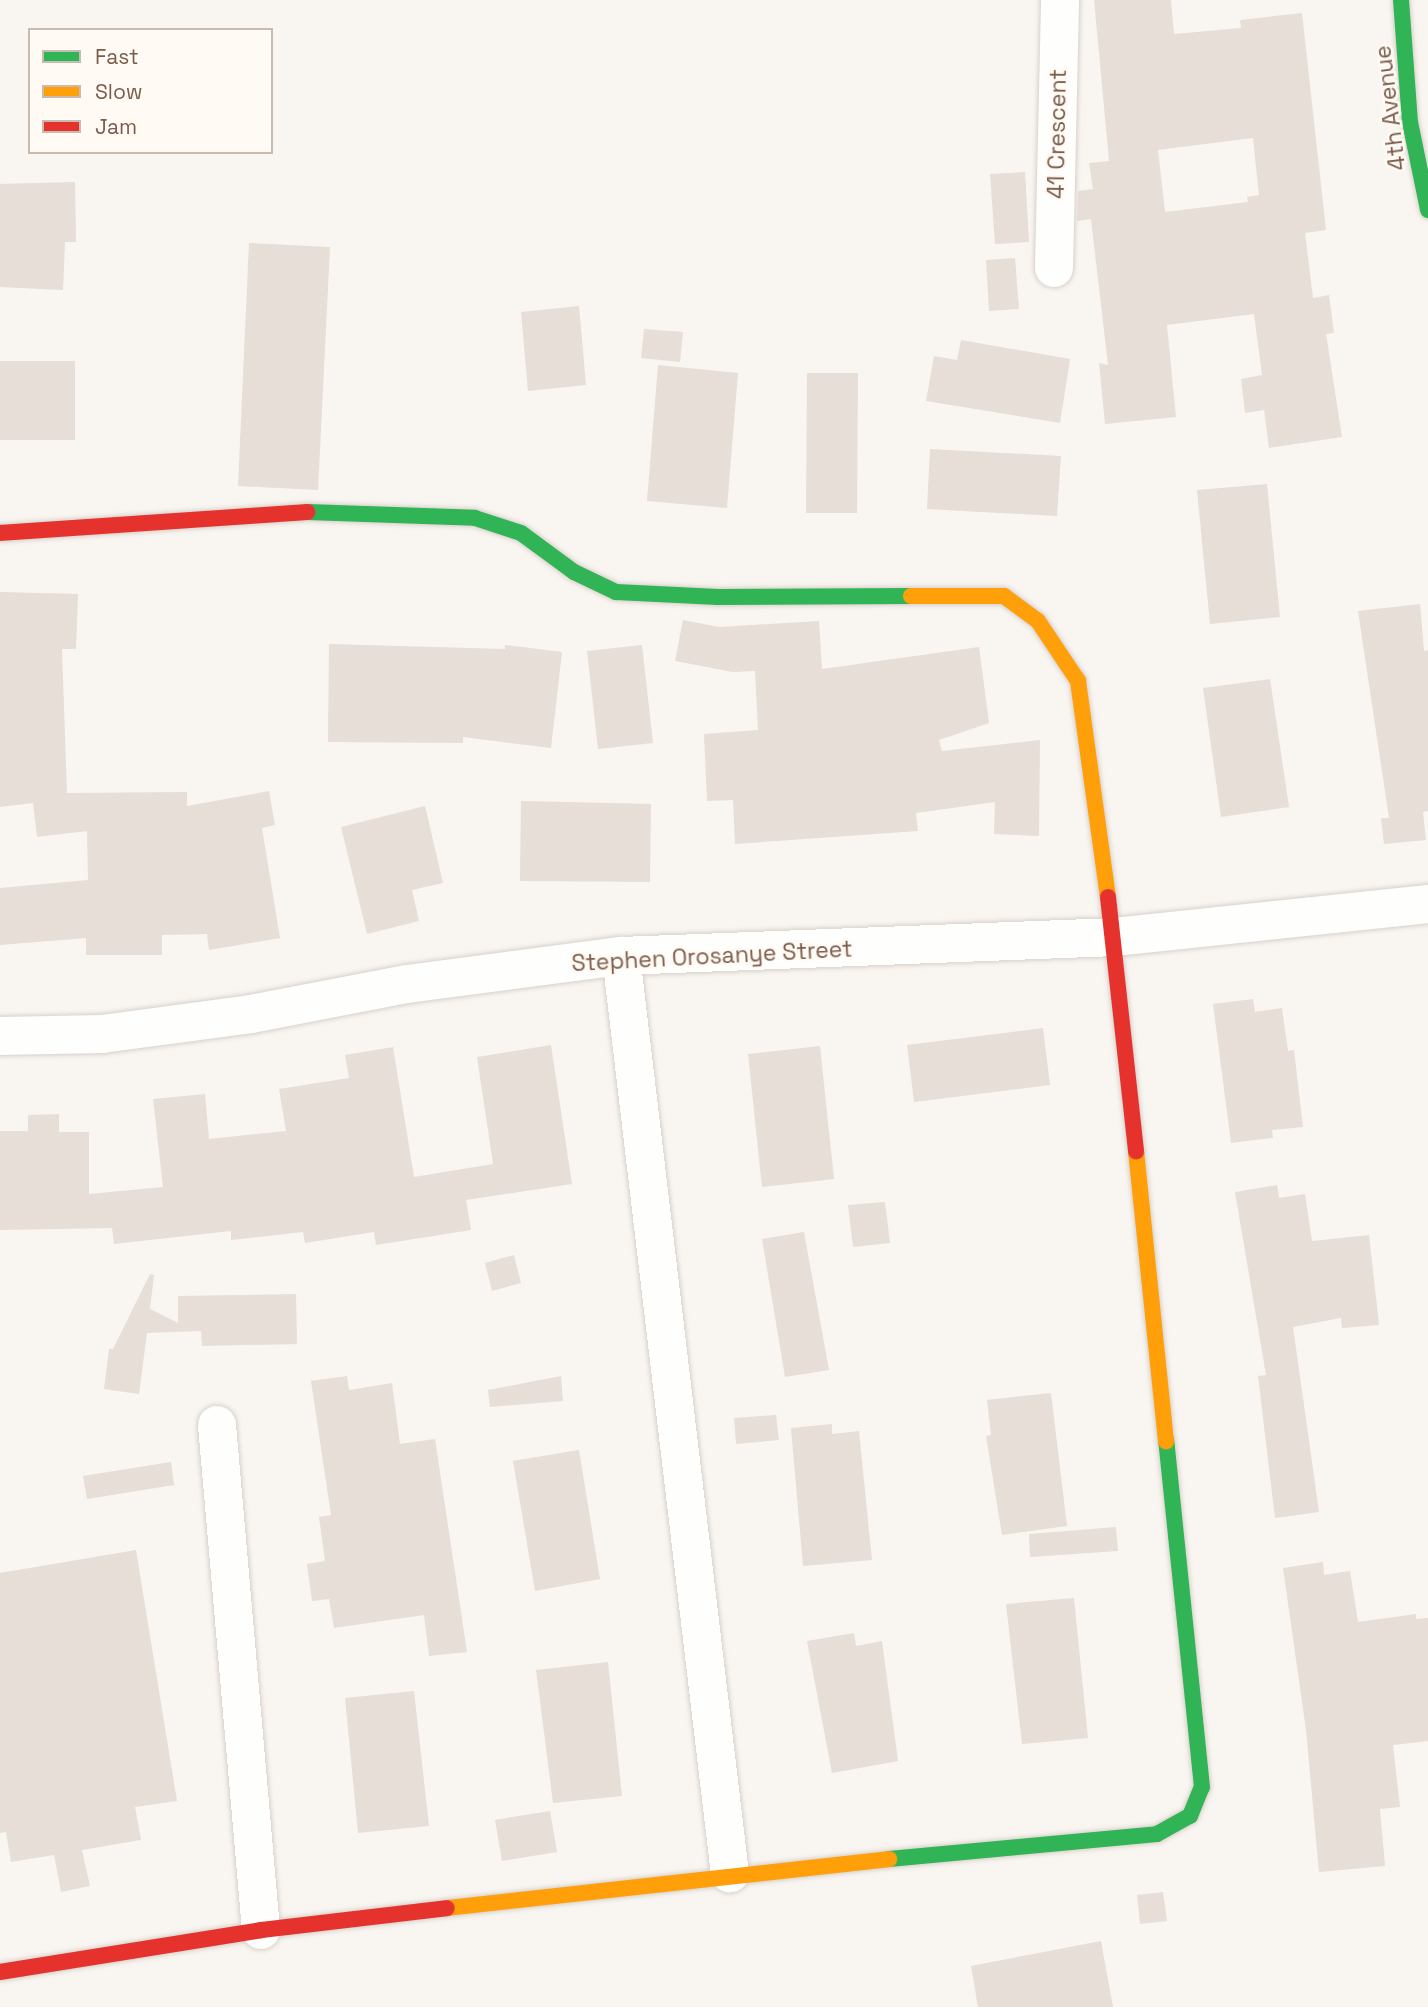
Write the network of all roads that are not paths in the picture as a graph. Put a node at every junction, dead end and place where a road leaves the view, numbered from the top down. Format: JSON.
{"nodes":[{"id":1,"x":1060,"y":0,"type":"edge"},
{"id":2,"x":1401,"y":0,"type":"edge"},
{"id":3,"x":1428,"y":211,"type":"edge"},
{"id":4,"x":1054,"y":268,"type":"dead end"},
{"id":5,"x":0,"y":533,"type":"edge"},
{"id":6,"x":1428,"y":904,"type":"edge"},
{"id":7,"x":1114,"y":937,"type":"junction"},
{"id":8,"x":621,"y":956,"type":"junction"},
{"id":9,"x":0,"y":1036,"type":"edge"},
{"id":10,"x":217,"y":1425,"type":"dead end"},
{"id":11,"x":730,"y":1874,"type":"junction"},
{"id":12,"x":261,"y":1930,"type":"junction"},
{"id":13,"x":0,"y":1972,"type":"edge"}],
"edges":[{"from":1,"to":4,"type":"street","name":"41 Crescent"},
{"from":2,"to":3,"type":"street","name":"4th Avenue"},
{"from":5,"to":7,"type":"street"},
{"from":6,"to":7,"type":"street","name":"Stephen Orosanye Street"},
{"from":7,"to":8,"type":"street","name":"Stephen Orosanye Street"},
{"from":7,"to":11,"type":"street"},
{"from":8,"to":9,"type":"street","name":"Stephen Orosanye Street"},
{"from":8,"to":11,"type":"street"},
{"from":10,"to":12,"type":"street"},
{"from":11,"to":12,"type":"street"},
{"from":12,"to":13,"type":"street"}]}
